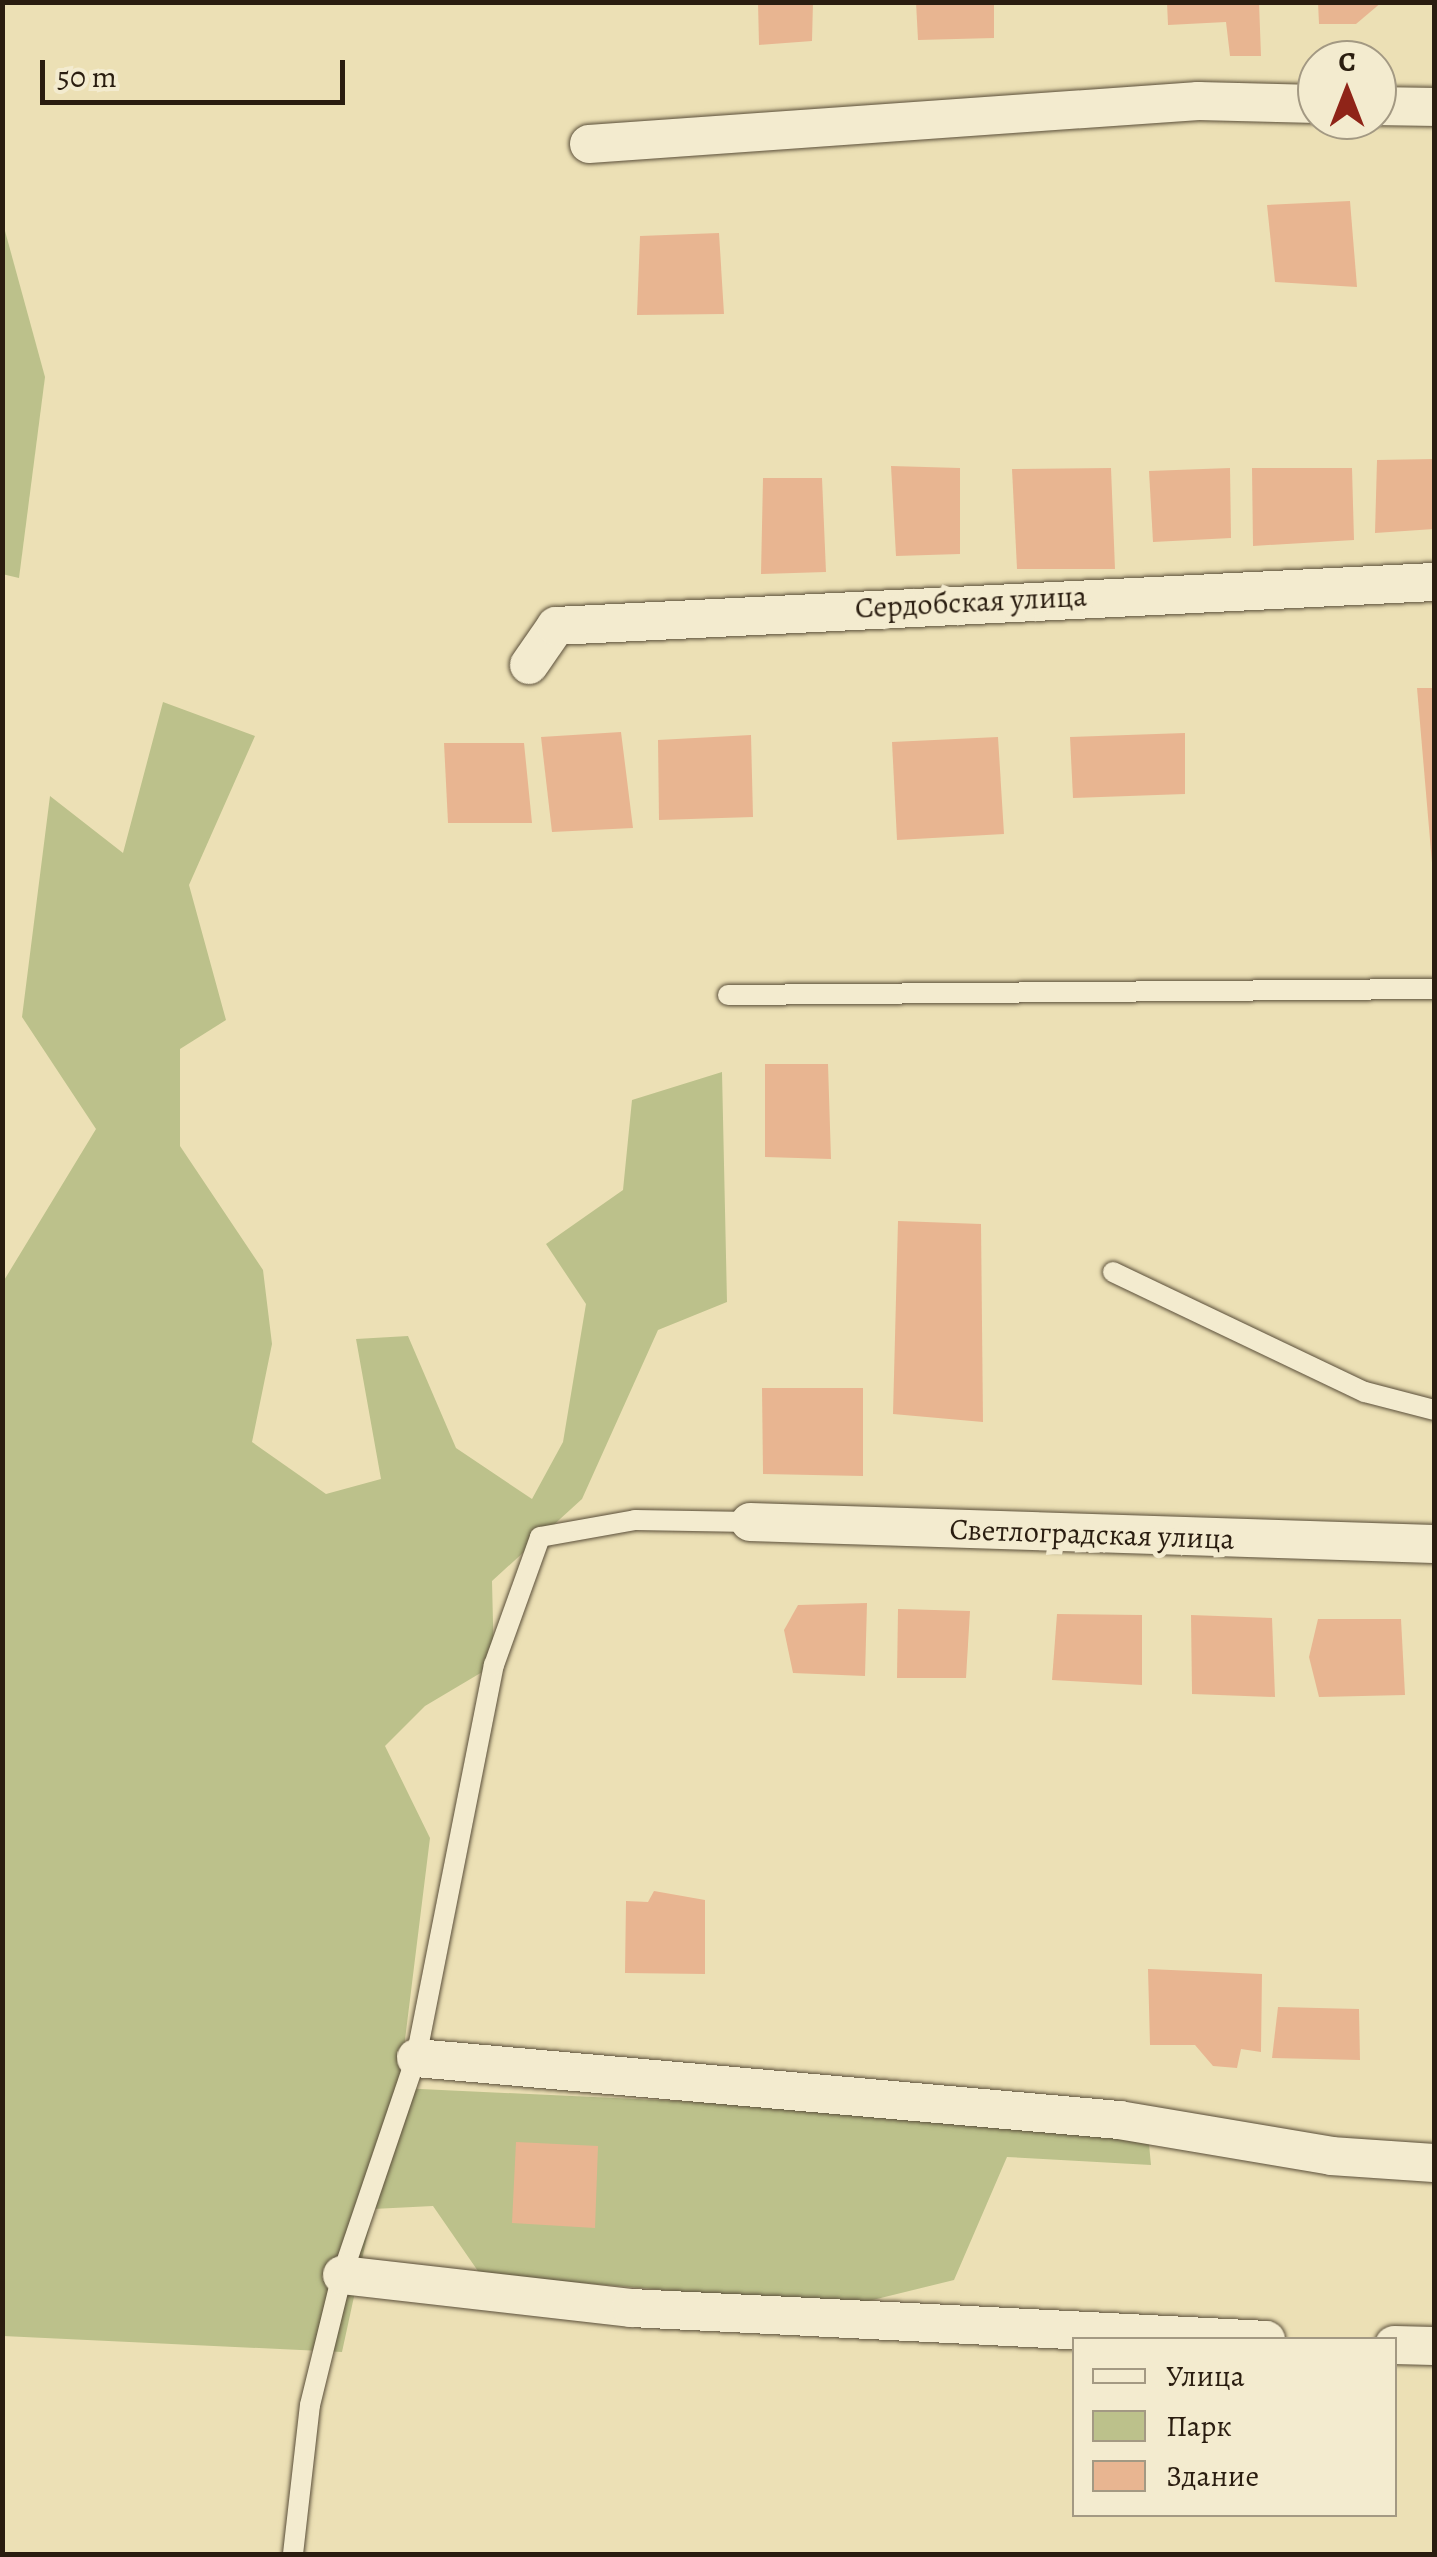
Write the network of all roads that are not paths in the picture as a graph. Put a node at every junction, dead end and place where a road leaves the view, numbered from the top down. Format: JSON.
{"nodes":[{"id":1,"x":1297,"y":103,"type":"edge"},
{"id":2,"x":1397,"y":106,"type":"edge"},
{"id":3,"x":1434,"y":107,"type":"edge"},
{"id":4,"x":589,"y":144,"type":"dead end"},
{"id":5,"x":1434,"y":582,"type":"edge"},
{"id":6,"x":529,"y":665,"type":"dead end"},
{"id":7,"x":1434,"y":989,"type":"edge"},
{"id":8,"x":728,"y":995,"type":"dead end"},
{"id":9,"x":1113,"y":1272,"type":"dead end"},
{"id":10,"x":1434,"y":1410,"type":"edge"},
{"id":11,"x":750,"y":1522,"type":"joint"},
{"id":12,"x":1434,"y":1544,"type":"edge"},
{"id":13,"x":416,"y":2058,"type":"junction"},
{"id":14,"x":1434,"y":2163,"type":"edge"},
{"id":15,"x":342,"y":2275,"type":"junction"},
{"id":16,"x":1206,"y":2337,"type":"edge"},
{"id":17,"x":1397,"y":2345,"type":"edge"},
{"id":18,"x":1434,"y":2346,"type":"edge"},
{"id":19,"x":293,"y":2554,"type":"edge"}],
"edges":[{"from":1,"to":4,"type":"street"},
{"from":2,"to":3,"type":"street"},
{"from":5,"to":6,"type":"street","name":"Сердобская улица"},
{"from":7,"to":8,"type":"lane"},
{"from":9,"to":10,"type":"lane"},
{"from":11,"to":12,"type":"street","name":"Светлоградская улица"},
{"from":11,"to":13,"type":"lane"},
{"from":13,"to":14,"type":"street"},
{"from":13,"to":15,"type":"lane"},
{"from":15,"to":16,"type":"street"},
{"from":15,"to":19,"type":"lane"},
{"from":17,"to":18,"type":"street"}]}
